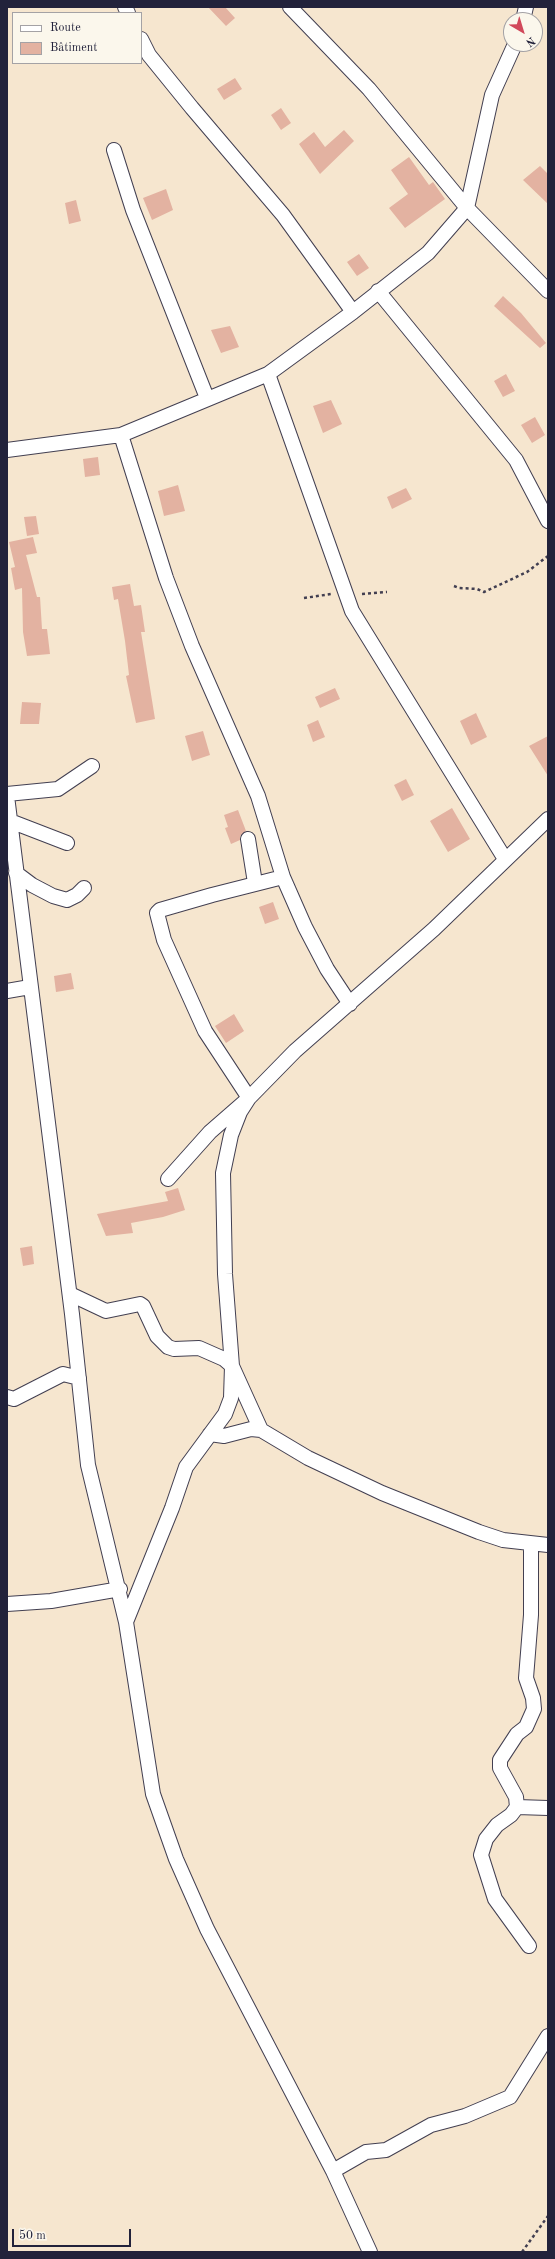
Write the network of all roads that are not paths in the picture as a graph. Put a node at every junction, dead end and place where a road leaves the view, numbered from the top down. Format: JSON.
{"nodes":[{"id":1,"x":290,"y":7,"type":"edge"},
{"id":2,"x":142,"y":41,"type":"edge"},
{"id":3,"x":511,"y":52,"type":"edge"},
{"id":4,"x":114,"y":150,"type":"dead end"},
{"id":5,"x":467,"y":208,"type":"junction"},
{"id":6,"x":378,"y":291,"type":"junction"},
{"id":7,"x":548,"y":291,"type":"edge"},
{"id":8,"x":353,"y":312,"type":"junction"},
{"id":9,"x":268,"y":374,"type":"junction"},
{"id":10,"x":207,"y":398,"type":"junction"},
{"id":11,"x":121,"y":435,"type":"junction"},
{"id":12,"x":7,"y":450,"type":"edge"},
{"id":13,"x":548,"y":521,"type":"edge"},
{"id":14,"x":92,"y":766,"type":"dead end"},
{"id":15,"x":7,"y":795,"type":"edge"},
{"id":16,"x":548,"y":819,"type":"edge"},
{"id":17,"x":10,"y":821,"type":"junction"},
{"id":18,"x":248,"y":839,"type":"dead end"},
{"id":19,"x":67,"y":843,"type":"dead end"},
{"id":20,"x":506,"y":859,"type":"junction"},
{"id":21,"x":16,"y":873,"type":"junction"},
{"id":22,"x":282,"y":878,"type":"junction"},
{"id":23,"x":256,"y":883,"type":"junction"},
{"id":24,"x":84,"y":888,"type":"dead end"},
{"id":25,"x":30,"y":987,"type":"junction"},
{"id":26,"x":7,"y":991,"type":"edge"},
{"id":27,"x":350,"y":1004,"type":"junction"},
{"id":28,"x":249,"y":1098,"type":"junction"},
{"id":29,"x":168,"y":1179,"type":"dead end"},
{"id":30,"x":71,"y":1300,"type":"junction"},
{"id":31,"x":232,"y":1366,"type":"junction"},
{"id":32,"x":79,"y":1378,"type":"junction"},
{"id":33,"x":7,"y":1397,"type":"edge"},
{"id":34,"x":261,"y":1430,"type":"junction"},
{"id":35,"x":210,"y":1434,"type":"junction"},
{"id":36,"x":530,"y":1545,"type":"junction"},
{"id":37,"x":548,"y":1545,"type":"edge"},
{"id":38,"x":120,"y":1589,"type":"junction"},
{"id":39,"x":7,"y":1604,"type":"edge"},
{"id":40,"x":126,"y":1622,"type":"junction"},
{"id":41,"x":517,"y":1807,"type":"junction"},
{"id":42,"x":548,"y":1808,"type":"edge"},
{"id":43,"x":529,"y":1946,"type":"dead end"},
{"id":44,"x":548,"y":2036,"type":"edge"},
{"id":45,"x":333,"y":2171,"type":"junction"},
{"id":46,"x":370,"y":2252,"type":"edge"}],
"edges":[{"from":1,"to":5,"type":"street"},
{"from":2,"to":8,"type":"street"},
{"from":3,"to":5,"type":"street"},
{"from":4,"to":10,"type":"street"},
{"from":5,"to":6,"type":"street"},
{"from":5,"to":7,"type":"street"},
{"from":6,"to":8,"type":"street"},
{"from":6,"to":13,"type":"street"},
{"from":8,"to":9,"type":"street"},
{"from":9,"to":10,"type":"street"},
{"from":9,"to":20,"type":"street"},
{"from":10,"to":11,"type":"street"},
{"from":11,"to":12,"type":"street"},
{"from":11,"to":22,"type":"street"},
{"from":14,"to":15,"type":"street"},
{"from":15,"to":17,"type":"street"},
{"from":16,"to":20,"type":"street"},
{"from":17,"to":19,"type":"street"},
{"from":17,"to":21,"type":"street"},
{"from":18,"to":23,"type":"street"},
{"from":20,"to":27,"type":"street"},
{"from":21,"to":24,"type":"street"},
{"from":21,"to":25,"type":"street"},
{"from":22,"to":23,"type":"street"},
{"from":22,"to":27,"type":"street"},
{"from":23,"to":28,"type":"street"},
{"from":25,"to":26,"type":"street"},
{"from":25,"to":30,"type":"street"},
{"from":27,"to":28,"type":"street"},
{"from":28,"to":29,"type":"street"},
{"from":28,"to":31,"type":"street"},
{"from":30,"to":31,"type":"street"},
{"from":30,"to":32,"type":"street"},
{"from":31,"to":34,"type":"street"},
{"from":31,"to":35,"type":"street"},
{"from":32,"to":33,"type":"street"},
{"from":32,"to":38,"type":"street"},
{"from":34,"to":35,"type":"street"},
{"from":34,"to":36,"type":"street"},
{"from":35,"to":40,"type":"street"},
{"from":36,"to":37,"type":"street"},
{"from":36,"to":41,"type":"street"},
{"from":38,"to":39,"type":"street"},
{"from":38,"to":40,"type":"street"},
{"from":40,"to":45,"type":"street"},
{"from":41,"to":42,"type":"street"},
{"from":41,"to":43,"type":"street"},
{"from":44,"to":45,"type":"street"},
{"from":45,"to":46,"type":"street"}]}
